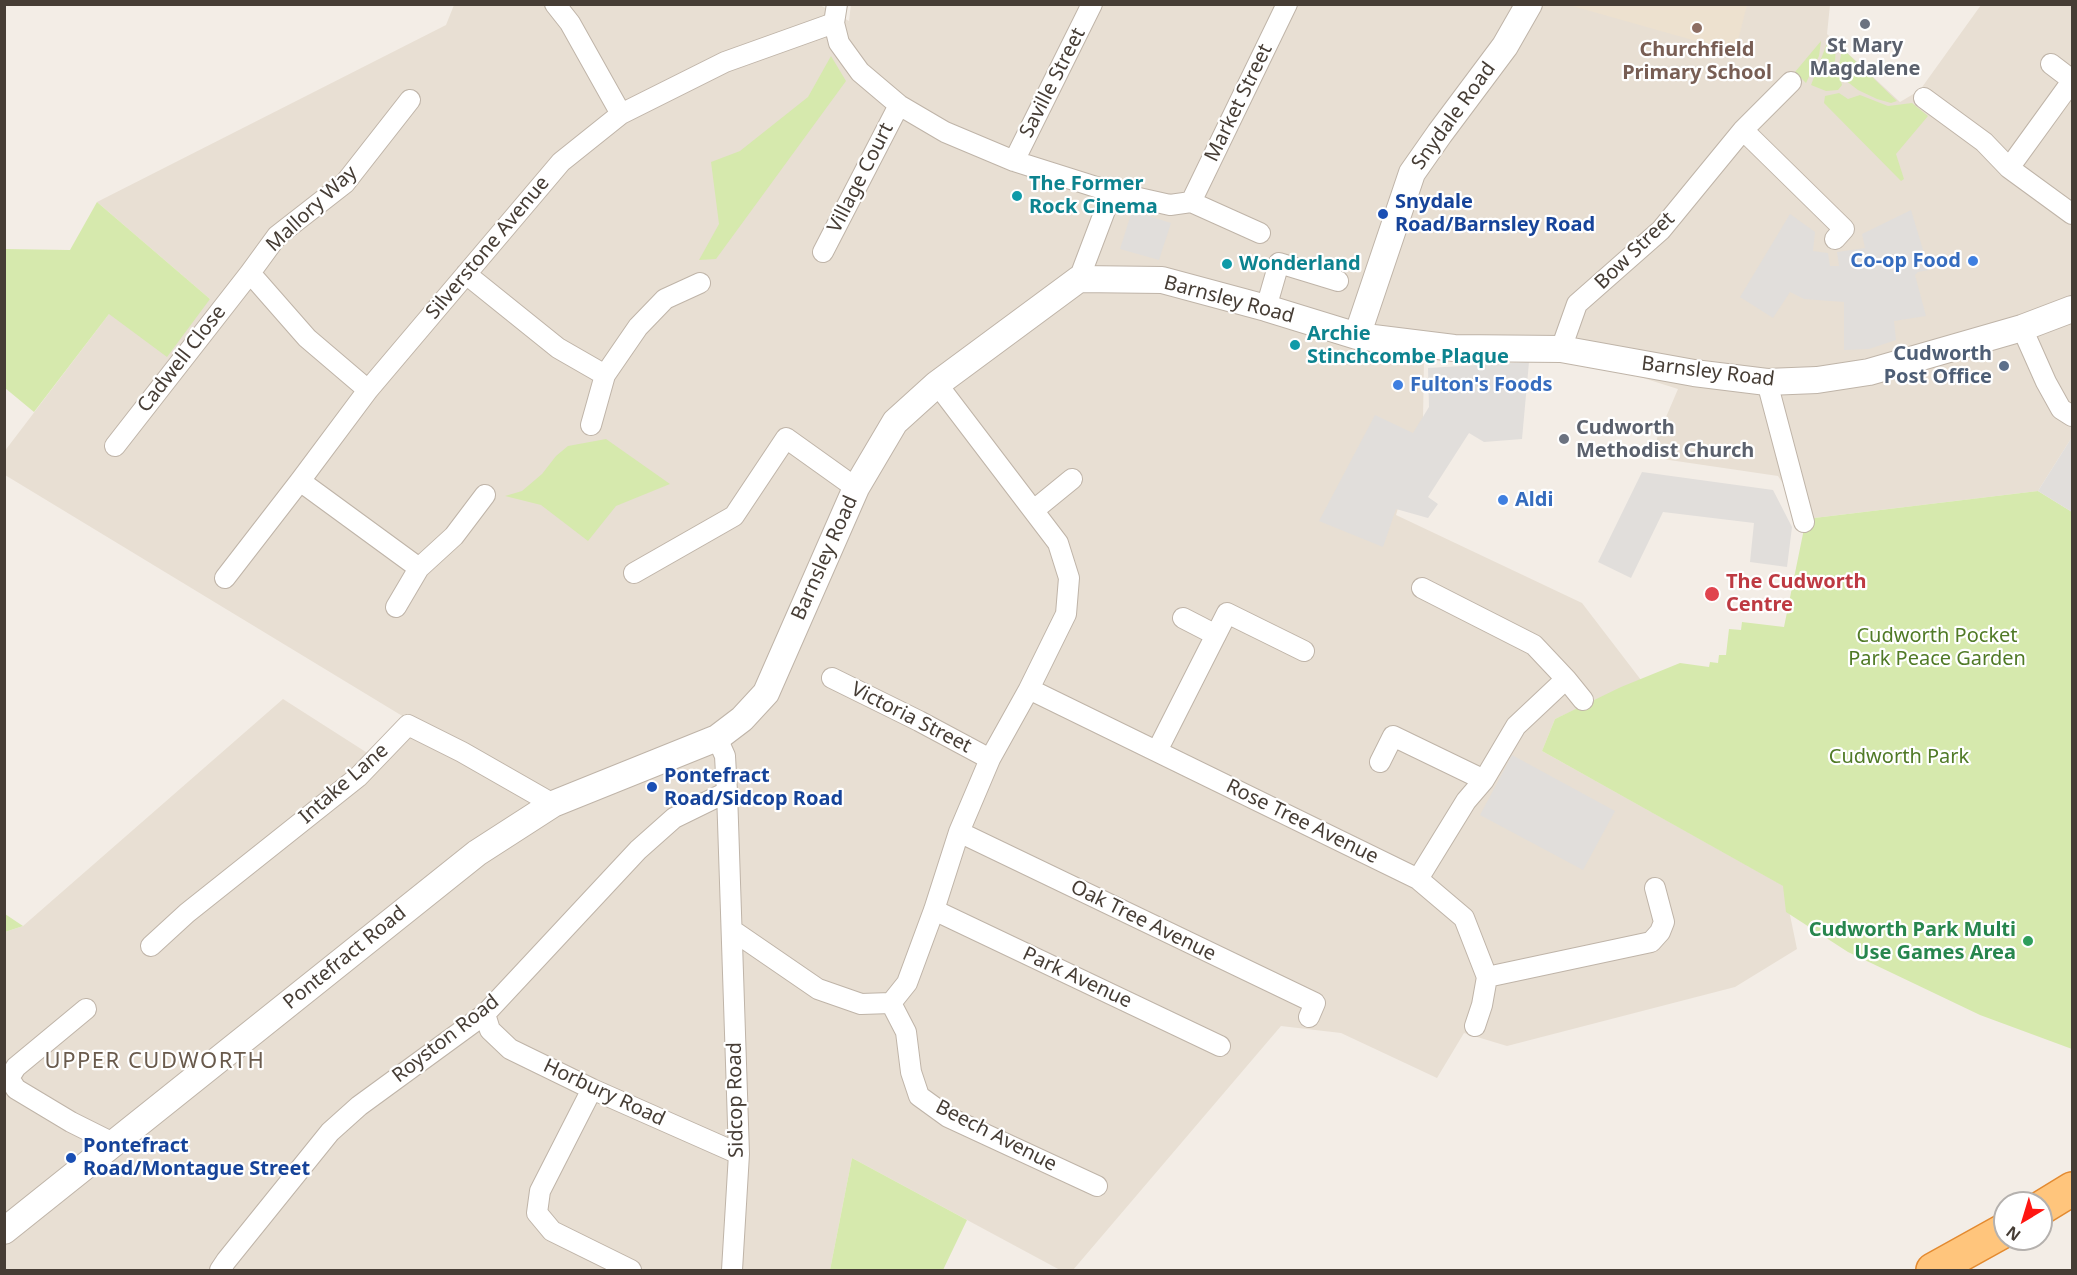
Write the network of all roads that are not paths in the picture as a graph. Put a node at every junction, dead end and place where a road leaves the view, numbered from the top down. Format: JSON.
{"nodes":[{"id":1,"x":555,"y":4,"type":"edge"},
{"id":2,"x":1092,"y":4,"type":"edge"},
{"id":3,"x":1287,"y":4,"type":"edge"},
{"id":4,"x":1529,"y":4,"type":"edge"},
{"id":5,"x":836,"y":14,"type":"edge"},
{"id":6,"x":2051,"y":64,"type":"dead end"},
{"id":7,"x":2073,"y":80,"type":"edge"},
{"id":8,"x":1791,"y":82,"type":"dead end"},
{"id":9,"x":1924,"y":98,"type":"dead end"},
{"id":10,"x":410,"y":99,"type":"dead end"},
{"id":11,"x":899,"y":105,"type":"junction"},
{"id":12,"x":621,"y":114,"type":"junction"},
{"id":13,"x":1743,"y":130,"type":"junction"},
{"id":14,"x":1014,"y":161,"type":"junction"},
{"id":15,"x":2009,"y":168,"type":"junction"},
{"id":16,"x":1112,"y":192,"type":"junction"},
{"id":17,"x":1191,"y":202,"type":"junction"},
{"id":18,"x":2073,"y":214,"type":"edge"},
{"id":19,"x":1260,"y":232,"type":"dead end"},
{"id":20,"x":1835,"y":239,"type":"dead end"},
{"id":21,"x":823,"y":252,"type":"dead end"},
{"id":22,"x":250,"y":273,"type":"junction"},
{"id":23,"x":466,"y":274,"type":"junction"},
{"id":24,"x":1079,"y":279,"type":"junction"},
{"id":25,"x":1338,"y":281,"type":"dead end"},
{"id":26,"x":700,"y":283,"type":"dead end"},
{"id":27,"x":1266,"y":308,"type":"junction"},
{"id":28,"x":2073,"y":309,"type":"edge"},
{"id":29,"x":2022,"y":328,"type":"junction"},
{"id":30,"x":1357,"y":336,"type":"junction"},
{"id":31,"x":1561,"y":350,"type":"junction"},
{"id":32,"x":605,"y":375,"type":"junction"},
{"id":33,"x":1767,"y":382,"type":"junction"},
{"id":34,"x":937,"y":384,"type":"junction"},
{"id":35,"x":368,"y":390,"type":"junction"},
{"id":36,"x":2073,"y":416,"type":"edge"},
{"id":37,"x":591,"y":424,"type":"dead end"},
{"id":38,"x":115,"y":446,"type":"dead end"},
{"id":39,"x":1072,"y":479,"type":"dead end"},
{"id":40,"x":300,"y":482,"type":"junction"},
{"id":41,"x":856,"y":488,"type":"junction"},
{"id":42,"x":485,"y":495,"type":"dead end"},
{"id":43,"x":1034,"y":510,"type":"junction"},
{"id":44,"x":1804,"y":522,"type":"dead end"},
{"id":45,"x":419,"y":568,"type":"junction"},
{"id":46,"x":634,"y":573,"type":"dead end"},
{"id":47,"x":225,"y":578,"type":"dead end"},
{"id":48,"x":1422,"y":588,"type":"dead end"},
{"id":49,"x":396,"y":607,"type":"dead end"},
{"id":50,"x":1183,"y":618,"type":"dead end"},
{"id":51,"x":1216,"y":635,"type":"junction"},
{"id":52,"x":1304,"y":651,"type":"dead end"},
{"id":53,"x":832,"y":678,"type":"dead end"},
{"id":54,"x":1566,"y":679,"type":"junction"},
{"id":55,"x":1029,"y":689,"type":"junction"},
{"id":56,"x":1583,"y":700,"type":"dead end"},
{"id":57,"x":717,"y":738,"type":"junction"},
{"id":58,"x":1157,"y":751,"type":"junction"},
{"id":59,"x":990,"y":759,"type":"junction"},
{"id":60,"x":1380,"y":762,"type":"dead end"},
{"id":61,"x":1484,"y":780,"type":"junction"},
{"id":62,"x":727,"y":792,"type":"junction"},
{"id":63,"x":553,"y":804,"type":"junction"},
{"id":64,"x":959,"y":832,"type":"junction"},
{"id":65,"x":1418,"y":879,"type":"junction"},
{"id":66,"x":1655,"y":888,"type":"dead end"},
{"id":67,"x":934,"y":910,"type":"junction"},
{"id":68,"x":732,"y":930,"type":"junction"},
{"id":69,"x":151,"y":946,"type":"dead end"},
{"id":70,"x":1486,"y":978,"type":"junction"},
{"id":71,"x":891,"y":1003,"type":"junction"},
{"id":72,"x":86,"y":1009,"type":"dead end"},
{"id":73,"x":485,"y":1014,"type":"junction"},
{"id":74,"x":1309,"y":1017,"type":"dead end"},
{"id":75,"x":1475,"y":1026,"type":"dead end"},
{"id":76,"x":1220,"y":1046,"type":"dead end"},
{"id":77,"x":592,"y":1089,"type":"junction"},
{"id":78,"x":113,"y":1143,"type":"junction"},
{"id":79,"x":739,"y":1154,"type":"junction"},
{"id":80,"x":1097,"y":1186,"type":"dead end"},
{"id":81,"x":2073,"y":1189,"type":"edge"},
{"id":82,"x":2053,"y":1201,"type":"edge"},
{"id":83,"x":4,"y":1231,"type":"edge"},
{"id":84,"x":1993,"y":1237,"type":"edge"},
{"id":85,"x":220,"y":1270,"type":"edge"},
{"id":86,"x":631,"y":1270,"type":"edge"},
{"id":87,"x":732,"y":1270,"type":"edge"},
{"id":88,"x":1933,"y":1270,"type":"edge"}],
"edges":[{"from":1,"to":12,"type":"street"},
{"from":2,"to":14,"type":"street","name":"Saville Street"},
{"from":3,"to":17,"type":"street","name":"Market Street"},
{"from":4,"to":30,"type":"street","name":"Snydale Road"},
{"from":5,"to":11,"type":"street"},
{"from":5,"to":12,"type":"street","name":"Silverstone Avenue"},
{"from":6,"to":7,"type":"street"},
{"from":7,"to":15,"type":"street"},
{"from":8,"to":13,"type":"street","name":"Bow Street"},
{"from":9,"to":15,"type":"street"},
{"from":10,"to":22,"type":"street","name":"Mallory Way"},
{"from":11,"to":14,"type":"street"},
{"from":11,"to":21,"type":"street","name":"Village Court"},
{"from":12,"to":23,"type":"street","name":"Silverstone Avenue"},
{"from":13,"to":20,"type":"street"},
{"from":13,"to":31,"type":"street","name":"Bow Street"},
{"from":14,"to":16,"type":"street"},
{"from":15,"to":18,"type":"street"},
{"from":16,"to":17,"type":"street"},
{"from":16,"to":24,"type":"street"},
{"from":17,"to":19,"type":"street"},
{"from":22,"to":35,"type":"street"},
{"from":22,"to":38,"type":"street","name":"Cadwell Close"},
{"from":23,"to":32,"type":"street"},
{"from":23,"to":35,"type":"street","name":"Silverstone Avenue"},
{"from":24,"to":27,"type":"street","name":"Barnsley Road"},
{"from":24,"to":34,"type":"street","name":"Barnsley Road"},
{"from":25,"to":27,"type":"street"},
{"from":26,"to":32,"type":"street"},
{"from":27,"to":30,"type":"street","name":"Barnsley Road"},
{"from":28,"to":29,"type":"street","name":"Barnsley Road"},
{"from":29,"to":33,"type":"street","name":"Barnsley Road"},
{"from":29,"to":36,"type":"street"},
{"from":30,"to":31,"type":"street","name":"Barnsley Road"},
{"from":31,"to":33,"type":"street","name":"Barnsley Road"},
{"from":32,"to":37,"type":"street"},
{"from":33,"to":44,"type":"street"},
{"from":34,"to":41,"type":"street","name":"Barnsley Road"},
{"from":34,"to":43,"type":"street"},
{"from":35,"to":40,"type":"street","name":"Silverstone Avenue"},
{"from":39,"to":43,"type":"street"},
{"from":40,"to":45,"type":"street"},
{"from":40,"to":47,"type":"street","name":"Silverstone Avenue"},
{"from":41,"to":46,"type":"street"},
{"from":41,"to":57,"type":"street","name":"Barnsley Road"},
{"from":42,"to":45,"type":"street"},
{"from":43,"to":55,"type":"street"},
{"from":45,"to":49,"type":"street"},
{"from":48,"to":54,"type":"street"},
{"from":50,"to":51,"type":"street"},
{"from":51,"to":52,"type":"street"},
{"from":51,"to":58,"type":"street"},
{"from":53,"to":59,"type":"street","name":"Victoria Street"},
{"from":54,"to":56,"type":"street"},
{"from":54,"to":61,"type":"street"},
{"from":55,"to":58,"type":"street","name":"Rose Tree Avenue"},
{"from":55,"to":59,"type":"street"},
{"from":57,"to":62,"type":"street"},
{"from":57,"to":63,"type":"street","name":"Pontefract Road"},
{"from":58,"to":65,"type":"street","name":"Rose Tree Avenue"},
{"from":59,"to":64,"type":"street"},
{"from":60,"to":61,"type":"street"},
{"from":61,"to":65,"type":"street"},
{"from":62,"to":68,"type":"street","name":"Sidcop Road"},
{"from":62,"to":73,"type":"street","name":"Royston Road"},
{"from":63,"to":69,"type":"street","name":"Intake Lane"},
{"from":63,"to":78,"type":"street","name":"Pontefract Road"},
{"from":64,"to":67,"type":"street"},
{"from":64,"to":74,"type":"street","name":"Oak Tree Avenue"},
{"from":65,"to":70,"type":"street","name":"Rose Tree Avenue"},
{"from":66,"to":70,"type":"street"},
{"from":67,"to":71,"type":"street"},
{"from":67,"to":76,"type":"street","name":"Park Avenue"},
{"from":68,"to":71,"type":"street"},
{"from":68,"to":79,"type":"street","name":"Sidcop Road"},
{"from":70,"to":75,"type":"street","name":"Rose Tree Avenue"},
{"from":71,"to":80,"type":"street","name":"Beech Avenue"},
{"from":72,"to":78,"type":"street"},
{"from":73,"to":77,"type":"street","name":"Horbury Road"},
{"from":73,"to":85,"type":"street","name":"Royston Road"},
{"from":77,"to":79,"type":"street","name":"Horbury Road"},
{"from":77,"to":86,"type":"street"},
{"from":78,"to":83,"type":"street","name":"Pontefract Road"},
{"from":79,"to":87,"type":"street","name":"Sidcop Road"},
{"from":81,"to":82,"type":"highway"},
{"from":84,"to":88,"type":"highway"}]}
